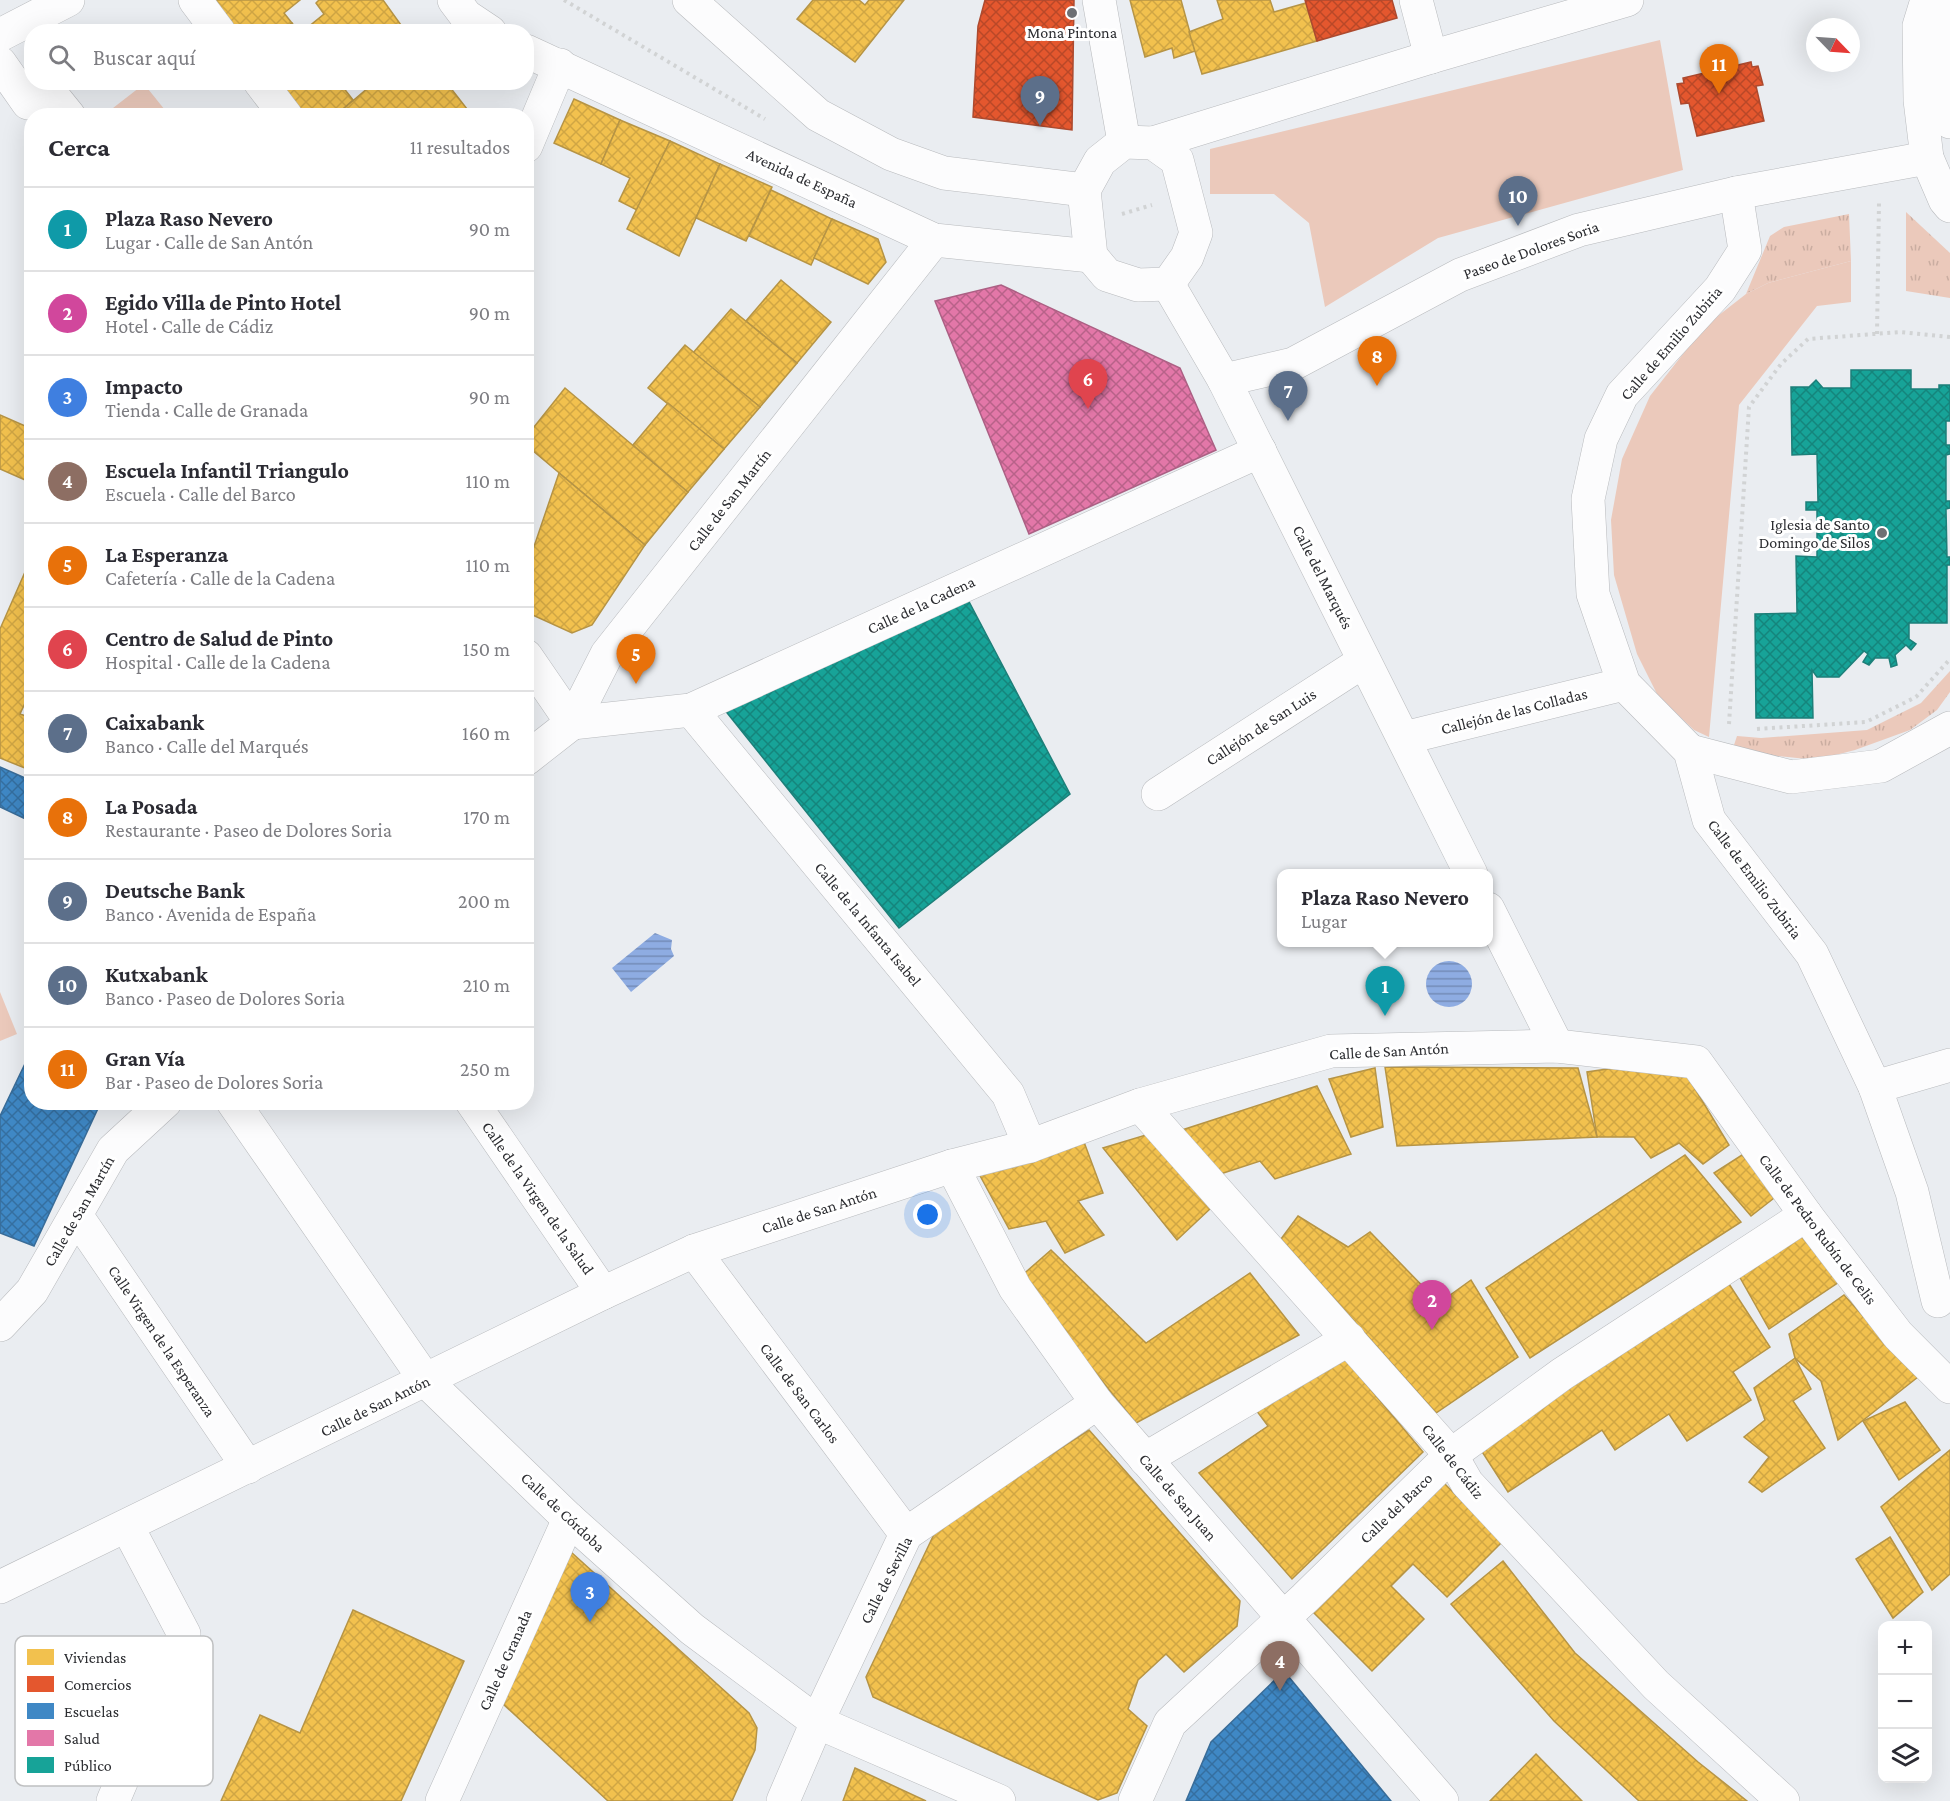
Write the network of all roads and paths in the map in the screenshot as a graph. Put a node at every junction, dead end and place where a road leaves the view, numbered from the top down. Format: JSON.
{"nodes":[{"id":1,"x":68,"y":0,"type":"edge"},
{"id":2,"x":195,"y":0,"type":"edge"},
{"id":3,"x":454,"y":0,"type":"edge"},
{"id":4,"x":689,"y":0,"type":"edge"},
{"id":5,"x":1099,"y":0,"type":"edge"},
{"id":6,"x":1416,"y":0,"type":"edge"},
{"id":7,"x":1627,"y":0,"type":"edge"},
{"id":8,"x":1903,"y":0,"type":"edge"},
{"id":9,"x":1927,"y":0,"type":"edge"},
{"id":10,"x":1947,"y":0,"type":"edge"},
{"id":11,"x":1585,"y":5,"type":"edge"},
{"id":12,"x":213,"y":24,"type":"edge"},
{"id":13,"x":478,"y":24,"type":"edge"},
{"id":14,"x":0,"y":35,"type":"edge"},
{"id":15,"x":534,"y":54,"type":"edge"},
{"id":16,"x":1431,"y":57,"type":"junction"},
{"id":17,"x":0,"y":63,"type":"edge"},
{"id":18,"x":560,"y":65,"type":"junction"},
{"id":19,"x":48,"y":90,"type":"edge"},
{"id":20,"x":48,"y":90,"type":"edge"},
{"id":21,"x":266,"y":90,"type":"edge"},
{"id":22,"x":32,"y":108,"type":"edge"},
{"id":23,"x":34,"y":108,"type":"edge"},
{"id":24,"x":63,"y":108,"type":"edge"},
{"id":25,"x":280,"y":108,"type":"edge"},
{"id":26,"x":1950,"y":122,"type":"edge"},
{"id":27,"x":534,"y":127,"type":"edge"},
{"id":28,"x":1138,"y":142,"type":"junction"},
{"id":29,"x":1927,"y":158,"type":"junction"},
{"id":30,"x":1879,"y":167,"type":"junction"},
{"id":31,"x":1084,"y":190,"type":"junction"},
{"id":32,"x":1736,"y":193,"type":"junction"},
{"id":33,"x":1950,"y":206,"type":"edge"},
{"id":34,"x":934,"y":240,"type":"junction"},
{"id":35,"x":1091,"y":256,"type":"junction"},
{"id":36,"x":1168,"y":285,"type":"junction"},
{"id":37,"x":1877,"y":334,"type":"junction"},
{"id":38,"x":1950,"y":337,"type":"edge"},
{"id":39,"x":1224,"y":380,"type":"junction"},
{"id":40,"x":1260,"y":451,"type":"junction"},
{"id":41,"x":1950,"y":659,"type":"edge"},
{"id":42,"x":1365,"y":661,"type":"junction"},
{"id":43,"x":534,"y":667,"type":"edge"},
{"id":44,"x":1624,"y":684,"type":"junction"},
{"id":45,"x":691,"y":710,"type":"junction"},
{"id":46,"x":573,"y":723,"type":"junction"},
{"id":47,"x":1739,"y":726,"type":"dead end"},
{"id":48,"x":1749,"y":728,"type":"dead end"},
{"id":49,"x":1950,"y":728,"type":"edge"},
{"id":50,"x":1404,"y":738,"type":"junction"},
{"id":51,"x":1690,"y":750,"type":"junction"},
{"id":52,"x":534,"y":753,"type":"edge"},
{"id":53,"x":1158,"y":794,"type":"dead end"},
{"id":54,"x":1469,"y":869,"type":"edge"},
{"id":55,"x":1493,"y":919,"type":"edge"},
{"id":56,"x":1557,"y":1046,"type":"junction"},
{"id":57,"x":1696,"y":1062,"type":"joint"},
{"id":58,"x":1950,"y":1065,"type":"edge"},
{"id":59,"x":1875,"y":1087,"type":"junction"},
{"id":60,"x":1140,"y":1105,"type":"junction"},
{"id":61,"x":156,"y":1110,"type":"edge"},
{"id":62,"x":239,"y":1110,"type":"edge"},
{"id":63,"x":477,"y":1110,"type":"edge"},
{"id":64,"x":1030,"y":1146,"type":"junction"},
{"id":65,"x":952,"y":1166,"type":"junction"},
{"id":66,"x":76,"y":1215,"type":"junction"},
{"id":67,"x":1806,"y":1215,"type":"junction"},
{"id":68,"x":694,"y":1251,"type":"junction"},
{"id":69,"x":603,"y":1293,"type":"junction"},
{"id":70,"x":1944,"y":1299,"type":"edge"},
{"id":71,"x":0,"y":1325,"type":"edge"},
{"id":72,"x":1898,"y":1335,"type":"junction"},
{"id":73,"x":1349,"y":1339,"type":"junction"},
{"id":74,"x":426,"y":1381,"type":"junction"},
{"id":75,"x":1950,"y":1388,"type":"edge"},
{"id":76,"x":1097,"y":1403,"type":"junction"},
{"id":77,"x":1451,"y":1455,"type":"junction"},
{"id":78,"x":1145,"y":1459,"type":"junction"},
{"id":79,"x":248,"y":1467,"type":"junction"},
{"id":80,"x":569,"y":1519,"type":"junction"},
{"id":81,"x":127,"y":1526,"type":"junction"},
{"id":82,"x":906,"y":1534,"type":"junction"},
{"id":83,"x":0,"y":1587,"type":"edge"},
{"id":84,"x":1284,"y":1617,"type":"junction"},
{"id":85,"x":183,"y":1636,"type":"edge"},
{"id":86,"x":817,"y":1722,"type":"junction"},
{"id":87,"x":119,"y":1786,"type":"edge"},
{"id":88,"x":113,"y":1801,"type":"edge"},
{"id":89,"x":441,"y":1801,"type":"edge"},
{"id":90,"x":783,"y":1801,"type":"edge"},
{"id":91,"x":999,"y":1801,"type":"edge"},
{"id":92,"x":1135,"y":1801,"type":"edge"},
{"id":93,"x":1442,"y":1801,"type":"edge"},
{"id":94,"x":1784,"y":1801,"type":"edge"}],
"edges":[{"from":1,"to":14,"type":"street"},
{"from":2,"to":12,"type":"street"},
{"from":3,"to":13,"type":"street"},
{"from":4,"to":31,"type":"street"},
{"from":5,"to":28,"type":"street"},
{"from":6,"to":16,"type":"street"},
{"from":7,"to":11,"type":"street"},
{"from":8,"to":29,"type":"street"},
{"from":9,"to":29,"type":"street"},
{"from":10,"to":26,"type":"street"},
{"from":11,"to":16,"type":"street"},
{"from":15,"to":18,"type":"street","name":"Avenida de España"},
{"from":16,"to":28,"type":"street"},
{"from":17,"to":22,"type":"street"},
{"from":18,"to":27,"type":"street"},
{"from":18,"to":34,"type":"street","name":"Avenida de España"},
{"from":19,"to":23,"type":"street"},
{"from":20,"to":24,"type":"street"},
{"from":21,"to":25,"type":"street"},
{"from":28,"to":31,"type":"street"},
{"from":28,"to":36,"type":"street"},
{"from":29,"to":30,"type":"street","name":"Paseo de Dolores Soria"},
{"from":29,"to":33,"type":"street"},
{"from":30,"to":32,"type":"street","name":"Paseo de Dolores Soria"},
{"from":30,"to":37,"type":"path"},
{"from":31,"to":35,"type":"street"},
{"from":32,"to":39,"type":"street","name":"Paseo de Dolores Soria"},
{"from":32,"to":44,"type":"street","name":"Calle de Emilio Zubiria"},
{"from":34,"to":35,"type":"street","name":"Avenida de España"},
{"from":34,"to":46,"type":"street","name":"Calle de San Martín"},
{"from":35,"to":36,"type":"street"},
{"from":36,"to":39,"type":"street","name":"Calle del Marqués"},
{"from":37,"to":38,"type":"path"},
{"from":37,"to":47,"type":"path"},
{"from":39,"to":40,"type":"street","name":"Calle del Marqués"},
{"from":40,"to":42,"type":"street","name":"Calle del Marqués"},
{"from":40,"to":45,"type":"street","name":"Calle de la Cadena"},
{"from":41,"to":48,"type":"path"},
{"from":42,"to":50,"type":"street","name":"Calle del Marqués"},
{"from":42,"to":53,"type":"street","name":"Callejón de San Luis"},
{"from":43,"to":46,"type":"street"},
{"from":44,"to":50,"type":"street","name":"Callejón de las Colladas"},
{"from":44,"to":51,"type":"street","name":"Calle de Emilio Zubiria"},
{"from":45,"to":46,"type":"street","name":"Calle de la Cadena"},
{"from":45,"to":64,"type":"street","name":"Calle de la Infanta Isabel"},
{"from":46,"to":52,"type":"street","name":"Calle de San Martín"},
{"from":49,"to":51,"type":"street"},
{"from":50,"to":54,"type":"street","name":"Calle del Marqués"},
{"from":51,"to":59,"type":"street","name":"Calle de Emilio Zubiria"},
{"from":55,"to":56,"type":"street"},
{"from":56,"to":57,"type":"street","name":"Calle de San Antón"},
{"from":56,"to":60,"type":"street","name":"Calle de San Antón"},
{"from":57,"to":67,"type":"street","name":"Calle de Pedro Rubín de Celis"},
{"from":58,"to":59,"type":"street"},
{"from":59,"to":70,"type":"street","name":"Calle de Emilio Zubiria"},
{"from":60,"to":64,"type":"street","name":"Calle de San Antón"},
{"from":60,"to":73,"type":"street","name":"Calle de Cádiz"},
{"from":61,"to":66,"type":"street","name":"Calle de San Martín"},
{"from":62,"to":74,"type":"street","name":"Calle de Córdoba"},
{"from":63,"to":69,"type":"street","name":"Calle de la Virgen de la Salud"},
{"from":64,"to":65,"type":"street","name":"Calle de San Antón"},
{"from":65,"to":68,"type":"street","name":"Calle de San Antón"},
{"from":65,"to":76,"type":"street","name":"Calle de San Juan"},
{"from":66,"to":71,"type":"street","name":"Calle de San Martín"},
{"from":66,"to":79,"type":"street","name":"Calle Virgen de la Esperanza"},
{"from":67,"to":72,"type":"street","name":"Calle de Pedro Rubín de Celis"},
{"from":67,"to":77,"type":"street","name":"Calle del Barco"},
{"from":68,"to":69,"type":"street","name":"Calle de San Antón"},
{"from":68,"to":82,"type":"street","name":"Calle de San Carlos"},
{"from":69,"to":74,"type":"street","name":"Calle de San Antón"},
{"from":70,"to":72,"type":"street"},
{"from":72,"to":75,"type":"street","name":"Calle de Pedro Rubín de Celis"},
{"from":73,"to":77,"type":"street","name":"Calle de Cádiz"},
{"from":73,"to":78,"type":"street"},
{"from":74,"to":79,"type":"street","name":"Calle de San Antón"},
{"from":74,"to":80,"type":"street","name":"Calle de Córdoba"},
{"from":76,"to":78,"type":"street","name":"Calle de San Juan"},
{"from":76,"to":82,"type":"street","name":"Calle de Sevilla"},
{"from":77,"to":84,"type":"street","name":"Calle del Barco"},
{"from":77,"to":94,"type":"street","name":"Calle de Cádiz"},
{"from":78,"to":84,"type":"street","name":"Calle de San Juan"},
{"from":79,"to":81,"type":"street","name":"Calle de San Antón"},
{"from":80,"to":86,"type":"street","name":"Calle de Córdoba"},
{"from":80,"to":89,"type":"street","name":"Calle de Granada"},
{"from":81,"to":83,"type":"street","name":"Calle de San Antón"},
{"from":81,"to":85,"type":"street"},
{"from":82,"to":86,"type":"street","name":"Calle de Sevilla"},
{"from":84,"to":92,"type":"street","name":"Calle del Barco"},
{"from":84,"to":93,"type":"street","name":"Calle de San Juan"},
{"from":86,"to":90,"type":"street","name":"Calle de Sevilla"},
{"from":86,"to":91,"type":"street","name":"Calle de Córdoba"},
{"from":87,"to":88,"type":"street"}]}
